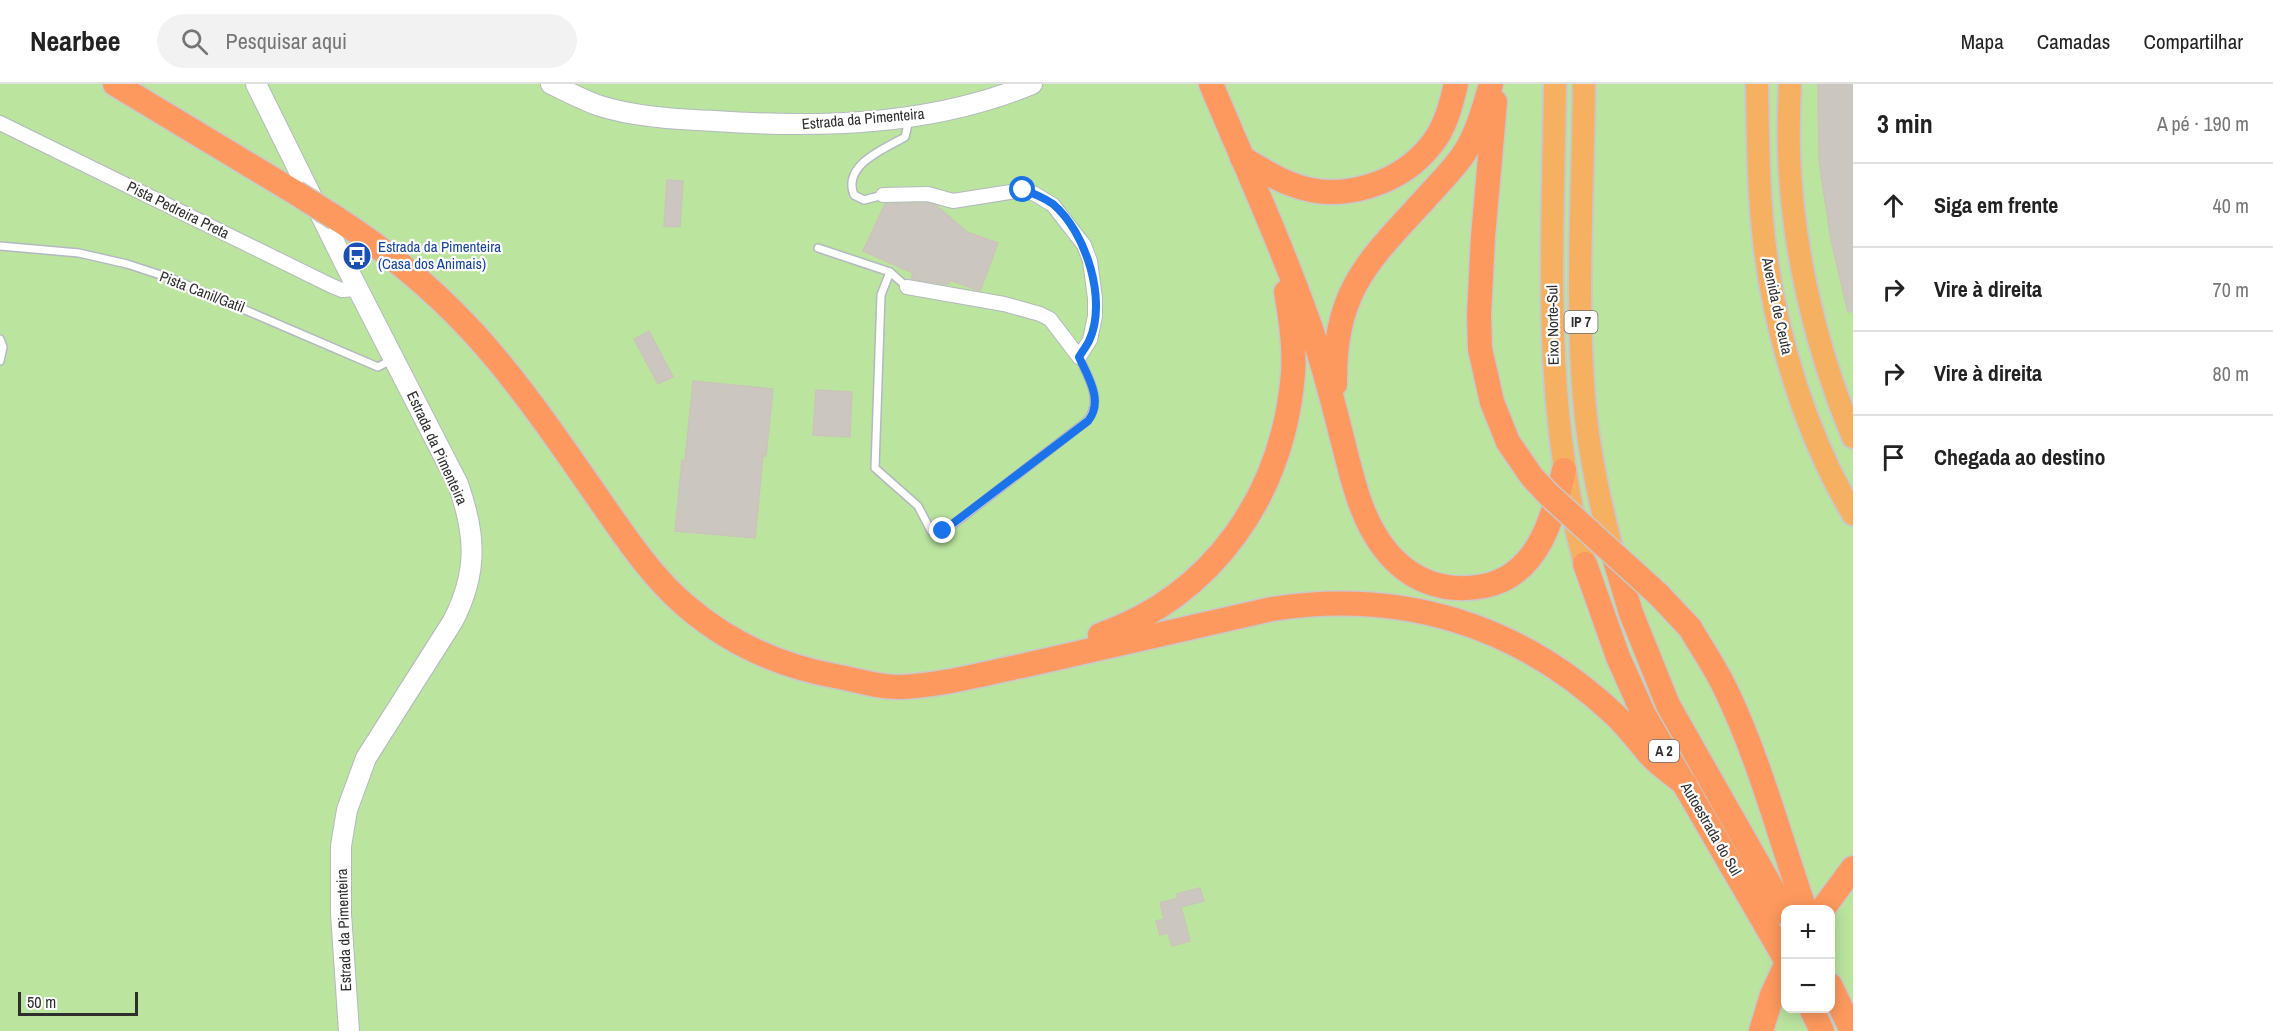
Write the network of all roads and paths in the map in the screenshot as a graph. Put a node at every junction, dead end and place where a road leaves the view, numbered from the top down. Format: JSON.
{"nodes":[{"id":1,"x":115,"y":84,"type":"edge"},
{"id":2,"x":256,"y":84,"type":"edge"},
{"id":3,"x":551,"y":84,"type":"edge"},
{"id":4,"x":1032,"y":84,"type":"edge"},
{"id":5,"x":1211,"y":84,"type":"edge"},
{"id":6,"x":1456,"y":84,"type":"edge"},
{"id":7,"x":1491,"y":84,"type":"edge"},
{"id":8,"x":1496,"y":84,"type":"edge"},
{"id":9,"x":1555,"y":84,"type":"edge"},
{"id":10,"x":1584,"y":84,"type":"edge"},
{"id":11,"x":1757,"y":84,"type":"edge"},
{"id":12,"x":1790,"y":84,"type":"edge"},
{"id":13,"x":910,"y":117,"type":"junction"},
{"id":14,"x":0,"y":123,"type":"edge"},
{"id":15,"x":1242,"y":158,"type":"junction"},
{"id":16,"x":883,"y":195,"type":"joint"},
{"id":17,"x":0,"y":246,"type":"edge"},
{"id":18,"x":1278,"y":246,"type":"junction"},
{"id":19,"x":818,"y":248,"type":"dead end"},
{"id":20,"x":890,"y":272,"type":"junction"},
{"id":21,"x":907,"y":287,"type":"joint"},
{"id":22,"x":358,"y":289,"type":"junction"},
{"id":23,"x":0,"y":339,"type":"edge"},
{"id":24,"x":1079,"y":357,"type":"junction"},
{"id":25,"x":393,"y":359,"type":"junction"},
{"id":26,"x":0,"y":361,"type":"edge"},
{"id":27,"x":1838,"y":402,"type":"junction"},
{"id":28,"x":1335,"y":410,"type":"junction"},
{"id":29,"x":1807,"y":417,"type":"junction"},
{"id":30,"x":1853,"y":437,"type":"edge"},
{"id":31,"x":1564,"y":470,"type":"junction"},
{"id":32,"x":1853,"y":514,"type":"edge"},
{"id":33,"x":1614,"y":557,"type":"joint"},
{"id":34,"x":1585,"y":564,"type":"joint"},
{"id":35,"x":846,"y":678,"type":"junction"},
{"id":36,"x":1685,"y":784,"type":"junction"},
{"id":37,"x":1853,"y":868,"type":"edge"},
{"id":38,"x":1784,"y":905,"type":"edge"},
{"id":39,"x":1785,"y":905,"type":"edge"},
{"id":40,"x":1788,"y":905,"type":"edge"},
{"id":41,"x":1825,"y":905,"type":"edge"},
{"id":42,"x":1781,"y":975,"type":"edge"},
{"id":43,"x":1835,"y":995,"type":"edge"},
{"id":44,"x":349,"y":1031,"type":"edge"},
{"id":45,"x":1761,"y":1031,"type":"edge"},
{"id":46,"x":1852,"y":1031,"type":"edge"}],
"edges":[{"from":1,"to":35,"type":"highway","bridge":true},
{"from":2,"to":22,"type":"main road","name":"Estrada da Pimenteira"},
{"from":3,"to":13,"type":"main road","name":"Estrada da Pimenteira"},
{"from":4,"to":13,"type":"main road","name":"Estrada da Pimenteira"},
{"from":5,"to":15,"type":"highway"},
{"from":6,"to":15,"type":"highway"},
{"from":7,"to":28,"type":"highway"},
{"from":8,"to":40,"type":"highway","bridge":true},
{"from":9,"to":31,"type":"highway","name":"Eixo Norte-Sul","number":"IP 7"},
{"from":10,"to":33,"type":"highway","name":"Eixo Norte-Sul","number":"IP 7"},
{"from":11,"to":29,"type":"highway","name":"Avenida de Ceuta"},
{"from":12,"to":27,"type":"highway"},
{"from":13,"to":16,"type":"lane"},
{"from":14,"to":22,"type":"street","name":"Pista Pedreira Preta"},
{"from":15,"to":18,"type":"highway"},
{"from":16,"to":24,"type":"street"},
{"from":17,"to":25,"type":"lane","name":"Pista Canil/Gatil"},
{"from":18,"to":28,"type":"highway"},
{"from":18,"to":35,"type":"highway"},
{"from":19,"to":20,"type":"lane"},
{"from":20,"to":21,"type":"lane"},
{"from":20,"to":24,"type":"lane"},
{"from":21,"to":24,"type":"street"},
{"from":22,"to":25,"type":"main road","name":"Estrada da Pimenteira"},
{"from":23,"to":26,"type":"lane"},
{"from":25,"to":44,"type":"main road","name":"Estrada da Pimenteira"},
{"from":27,"to":29,"type":"highway"},
{"from":27,"to":30,"type":"highway"},
{"from":28,"to":31,"type":"highway"},
{"from":29,"to":32,"type":"highway","name":"Avenida de Ceuta"},
{"from":31,"to":34,"type":"highway","name":"Eixo Norte-Sul","number":"IP 7"},
{"from":33,"to":39,"type":"highway","name":"Autoestrada do Sul","number":"A 2"},
{"from":34,"to":36,"type":"highway","name":"Autoestrada do Sul","number":"A 2"},
{"from":35,"to":36,"type":"highway"},
{"from":36,"to":38,"type":"highway","name":"Autoestrada do Sul","number":"A 2"},
{"from":37,"to":41,"type":"highway"},
{"from":42,"to":45,"type":"highway"},
{"from":43,"to":46,"type":"highway"}]}
